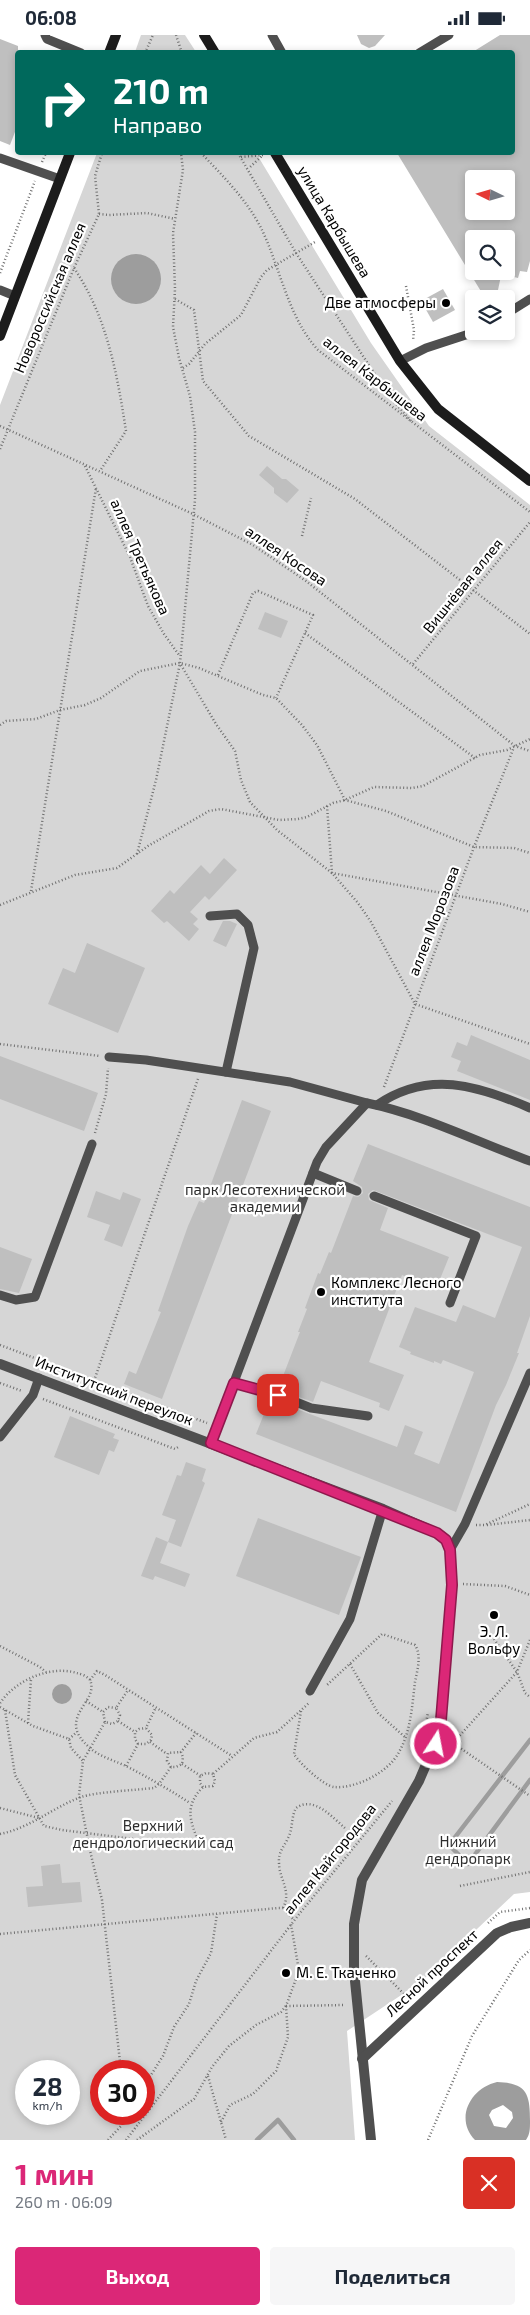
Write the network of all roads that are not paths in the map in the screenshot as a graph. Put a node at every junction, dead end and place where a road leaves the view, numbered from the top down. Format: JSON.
{"nodes":[{"id":1,"x":37,"y":35,"type":"edge"},
{"id":2,"x":116,"y":35,"type":"edge"},
{"id":3,"x":204,"y":35,"type":"edge"},
{"id":4,"x":272,"y":35,"type":"edge"},
{"id":5,"x":449,"y":35,"type":"edge"},
{"id":6,"x":46,"y":37,"type":"edge"},
{"id":7,"x":74,"y":50,"type":"edge"},
{"id":8,"x":110,"y":50,"type":"edge"},
{"id":9,"x":213,"y":50,"type":"edge"},
{"id":10,"x":280,"y":50,"type":"edge"},
{"id":11,"x":424,"y":50,"type":"edge"},
{"id":12,"x":69,"y":155,"type":"edge"},
{"id":13,"x":276,"y":155,"type":"edge"},
{"id":14,"x":0,"y":158,"type":"edge"},
{"id":15,"x":60,"y":179,"type":"junction"},
{"id":16,"x":0,"y":291,"type":"edge"},
{"id":17,"x":15,"y":296,"type":"junction"},
{"id":18,"x":530,"y":299,"type":"edge"},
{"id":19,"x":515,"y":308,"type":"edge"},
{"id":20,"x":465,"y":335,"type":"edge"},
{"id":21,"x":0,"y":336,"type":"edge"},
{"id":22,"x":400,"y":361,"type":"junction"},
{"id":23,"x":530,"y":481,"type":"edge"},
{"id":24,"x":210,"y":915,"type":"dead end"},
{"id":25,"x":109,"y":1057,"type":"road end"},
{"id":26,"x":226,"y":1072,"type":"junction"},
{"id":27,"x":367,"y":1103,"type":"junction"},
{"id":28,"x":377,"y":1105,"type":"junction"},
{"id":29,"x":530,"y":1108,"type":"edge"},
{"id":30,"x":92,"y":1144,"type":"road end"},
{"id":31,"x":530,"y":1161,"type":"edge"},
{"id":32,"x":313,"y":1173,"type":"junction"},
{"id":33,"x":357,"y":1191,"type":"dead end"},
{"id":34,"x":374,"y":1196,"type":"dead end"},
{"id":35,"x":0,"y":1295,"type":"edge"},
{"id":36,"x":450,"y":1303,"type":"dead end"},
{"id":37,"x":0,"y":1364,"type":"edge"},
{"id":38,"x":530,"y":1373,"type":"edge"},
{"id":39,"x":39,"y":1378,"type":"junction"},
{"id":40,"x":234,"y":1383,"type":"junction"},
{"id":41,"x":278,"y":1395,"type":"dead end"},
{"id":42,"x":296,"y":1402,"type":"dead end"},
{"id":43,"x":368,"y":1416,"type":"dead end"},
{"id":44,"x":0,"y":1437,"type":"edge"},
{"id":45,"x":211,"y":1443,"type":"junction"},
{"id":46,"x":383,"y":1509,"type":"junction"},
{"id":47,"x":450,"y":1550,"type":"junction"},
{"id":48,"x":310,"y":1691,"type":"dead end"},
{"id":49,"x":530,"y":1923,"type":"edge"},
{"id":50,"x":362,"y":2059,"type":"junction"},
{"id":51,"x":371,"y":2140,"type":"edge"}],
"edges":[{"from":1,"to":6,"type":"lane"},
{"from":2,"to":8,"type":"main road"},
{"from":3,"to":9,"type":"main road"},
{"from":4,"to":10,"type":"lane"},
{"from":5,"to":11,"type":"lane"},
{"from":6,"to":7,"type":"lane"},
{"from":12,"to":15,"type":"main road"},
{"from":13,"to":22,"type":"main road","name":"улица Карбышева"},
{"from":14,"to":15,"type":"lane"},
{"from":15,"to":17,"type":"main road"},
{"from":16,"to":17,"type":"lane"},
{"from":17,"to":21,"type":"main road"},
{"from":18,"to":19,"type":"lane"},
{"from":20,"to":22,"type":"lane"},
{"from":22,"to":23,"type":"main road","name":"улица Карбышева"},
{"from":24,"to":26,"type":"lane"},
{"from":25,"to":26,"type":"lane"},
{"from":26,"to":27,"type":"lane"},
{"from":27,"to":28,"type":"lane"},
{"from":27,"to":32,"type":"lane"},
{"from":28,"to":29,"type":"lane"},
{"from":28,"to":31,"type":"lane"},
{"from":30,"to":35,"type":"lane"},
{"from":32,"to":33,"type":"lane"},
{"from":32,"to":40,"type":"lane"},
{"from":34,"to":36,"type":"lane"},
{"from":37,"to":39,"type":"street","name":"Институтский переулок"},
{"from":38,"to":47,"type":"lane"},
{"from":39,"to":44,"type":"lane"},
{"from":39,"to":45,"type":"street","name":"Институтский переулок"},
{"from":40,"to":41,"type":"lane"},
{"from":40,"to":45,"type":"lane"},
{"from":42,"to":43,"type":"lane"},
{"from":45,"to":46,"type":"street","name":"Институтский переулок"},
{"from":46,"to":47,"type":"street","name":"Институтский переулок"},
{"from":46,"to":48,"type":"lane"},
{"from":47,"to":50,"type":"street"},
{"from":49,"to":50,"type":"street","name":"Лесной проспект"},
{"from":50,"to":51,"type":"street"}]}
